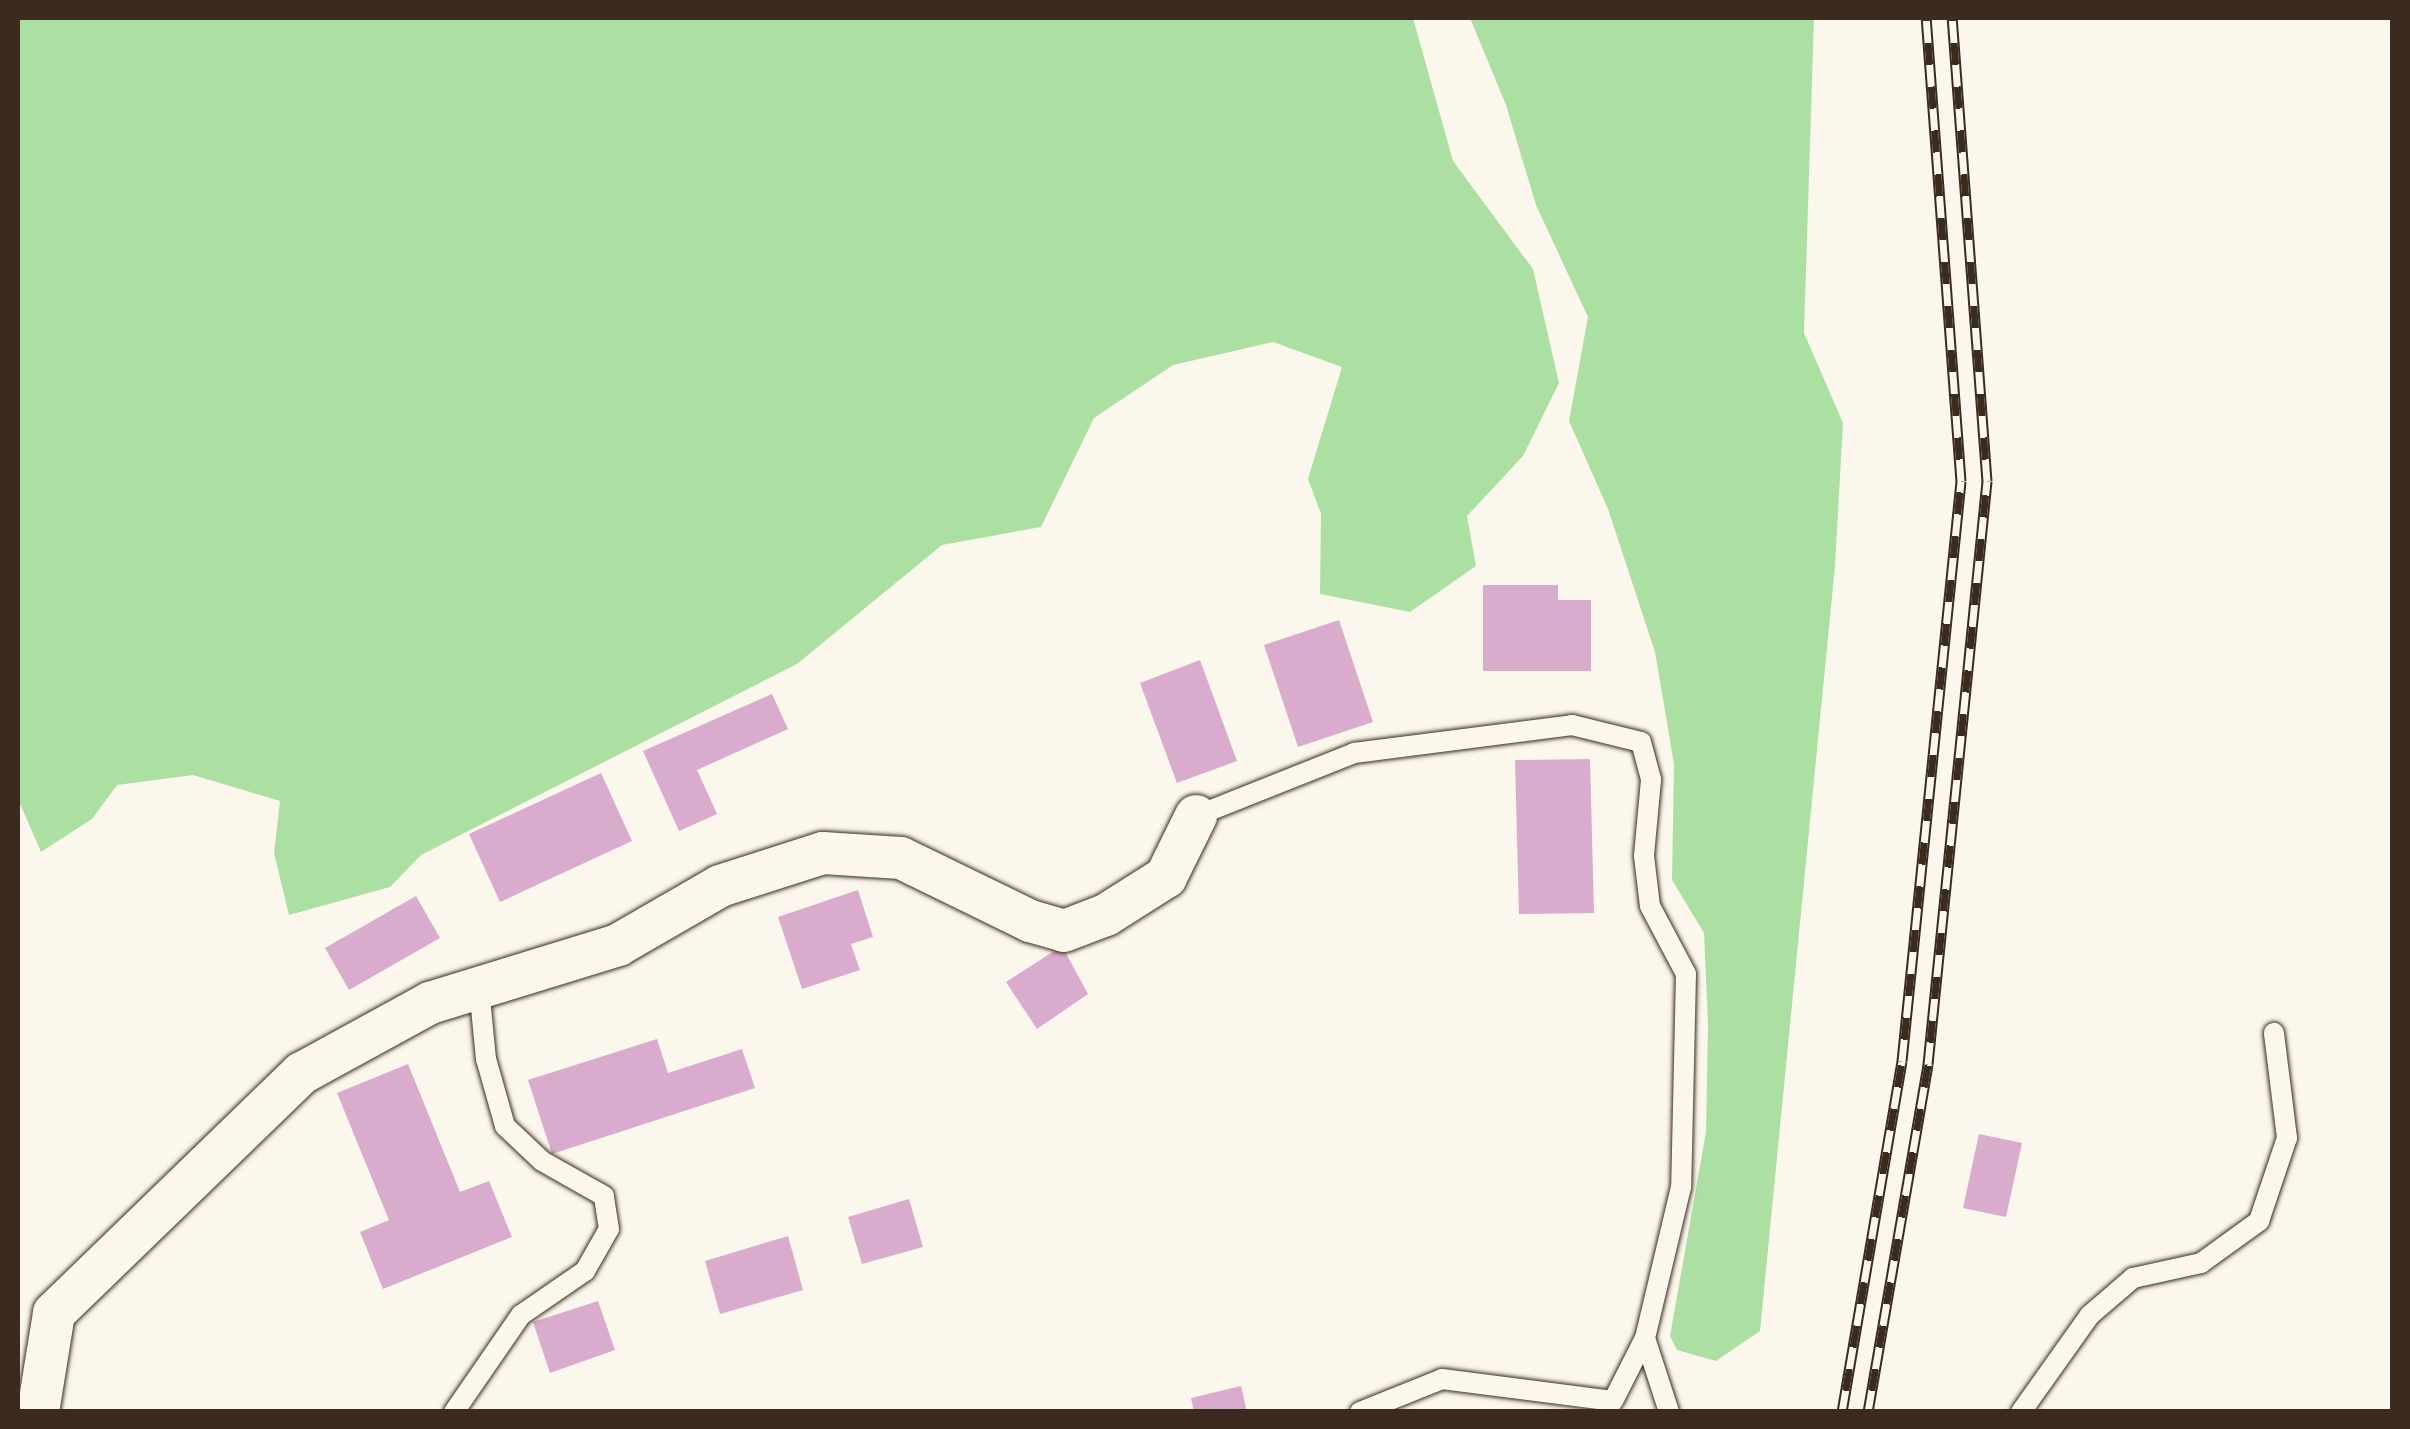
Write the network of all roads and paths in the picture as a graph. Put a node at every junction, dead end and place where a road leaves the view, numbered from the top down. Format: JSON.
{"nodes":[{"id":1,"x":1196,"y":816,"type":"joint"},
{"id":2,"x":479,"y":987,"type":"junction"},
{"id":3,"x":2274,"y":1033,"type":"dead end"},
{"id":4,"x":1645,"y":1338,"type":"junction"},
{"id":5,"x":38,"y":1412,"type":"edge"},
{"id":6,"x":454,"y":1412,"type":"edge"},
{"id":7,"x":1360,"y":1412,"type":"edge"},
{"id":8,"x":1669,"y":1412,"type":"edge"},
{"id":9,"x":2021,"y":1412,"type":"edge"}],
"edges":[{"from":1,"to":2,"type":"street"},
{"from":1,"to":4,"type":"lane"},
{"from":2,"to":5,"type":"street"},
{"from":2,"to":6,"type":"lane"},
{"from":3,"to":9,"type":"lane"},
{"from":4,"to":7,"type":"lane"},
{"from":4,"to":8,"type":"lane"}]}
